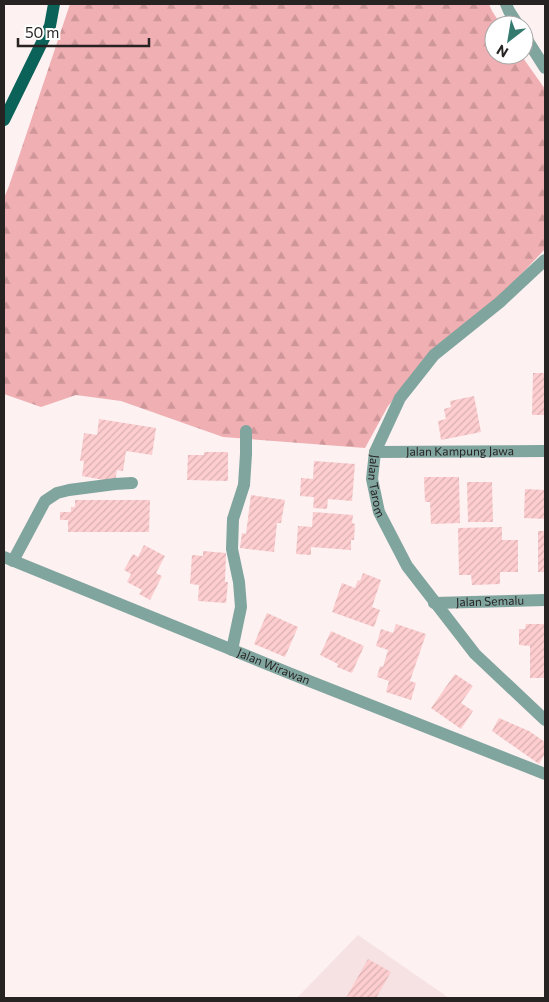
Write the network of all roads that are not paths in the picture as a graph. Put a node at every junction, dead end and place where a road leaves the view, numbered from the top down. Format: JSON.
{"nodes":[{"id":1,"x":54,"y":4,"type":"edge"},
{"id":2,"x":534,"y":51,"type":"edge"},
{"id":3,"x":545,"y":68,"type":"edge"},
{"id":4,"x":4,"y":120,"type":"edge"},
{"id":5,"x":545,"y":260,"type":"edge"},
{"id":6,"x":246,"y":432,"type":"dead end"},
{"id":7,"x":545,"y":451,"type":"edge"},
{"id":8,"x":374,"y":452,"type":"junction"},
{"id":9,"x":132,"y":483,"type":"dead end"},
{"id":10,"x":8,"y":559,"type":"edge"},
{"id":11,"x":545,"y":600,"type":"edge"},
{"id":12,"x":434,"y":602,"type":"junction"},
{"id":13,"x":232,"y":650,"type":"junction"},
{"id":14,"x":545,"y":720,"type":"edge"},
{"id":15,"x":545,"y":774,"type":"edge"}],
"edges":[{"from":1,"to":4,"type":"main road"},
{"from":2,"to":3,"type":"street"},
{"from":5,"to":8,"type":"street","name":"Jalan Tarom"},
{"from":6,"to":13,"type":"street"},
{"from":7,"to":8,"type":"street","name":"Jalan Kampung Jawa"},
{"from":8,"to":12,"type":"street","name":"Jalan Tarom"},
{"from":9,"to":10,"type":"street"},
{"from":10,"to":13,"type":"street","name":"Jalan Wirawan"},
{"from":11,"to":12,"type":"street","name":"Jalan Semalu"},
{"from":12,"to":14,"type":"street","name":"Jalan Tarom"},
{"from":13,"to":15,"type":"street","name":"Jalan Wirawan"}]}
